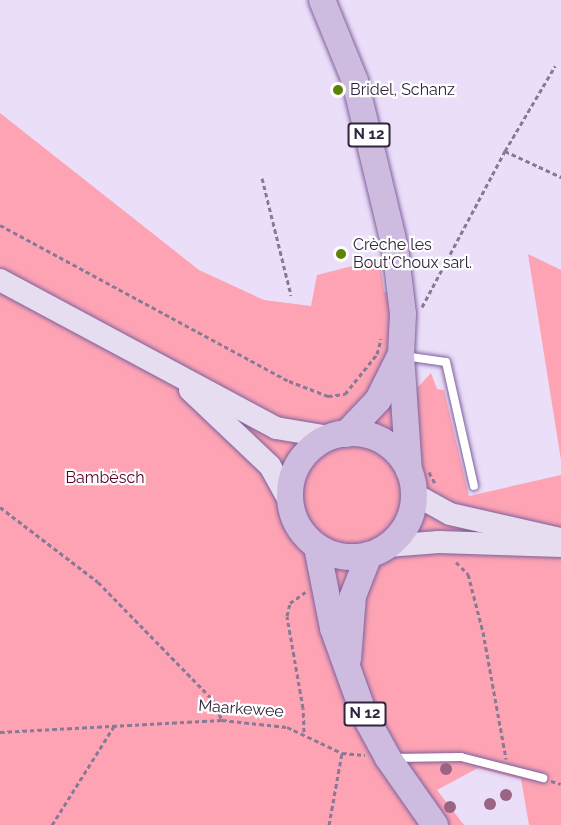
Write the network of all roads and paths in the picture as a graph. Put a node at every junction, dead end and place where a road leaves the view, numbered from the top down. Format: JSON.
{"nodes":[{"id":1,"x":322,"y":0,"type":"edge"},
{"id":2,"x":555,"y":66,"type":"dead end"},
{"id":3,"x":505,"y":152,"type":"junction"},
{"id":4,"x":561,"y":177,"type":"edge"},
{"id":5,"x":262,"y":178,"type":"dead end"},
{"id":6,"x":0,"y":225,"type":"edge"},
{"id":7,"x":0,"y":280,"type":"edge"},
{"id":8,"x":291,"y":295,"type":"dead end"},
{"id":9,"x":420,"y":311,"type":"dead end"},
{"id":10,"x":382,"y":333,"type":"dead end"},
{"id":11,"x":400,"y":355,"type":"junction"},
{"id":12,"x":169,"y":371,"type":"junction"},
{"id":13,"x":337,"y":436,"type":"junction"},
{"id":14,"x":411,"y":483,"type":"junction"},
{"id":15,"x":474,"y":486,"type":"dead end"},
{"id":16,"x":290,"y":502,"type":"junction"},
{"id":17,"x":0,"y":507,"type":"edge"},
{"id":18,"x":561,"y":539,"type":"edge"},
{"id":19,"x":561,"y":546,"type":"edge"},
{"id":20,"x":317,"y":547,"type":"junction"},
{"id":21,"x":378,"y":550,"type":"junction"},
{"id":22,"x":468,"y":574,"type":"dead end"},
{"id":23,"x":326,"y":591,"type":"junction"},
{"id":24,"x":347,"y":668,"type":"junction"},
{"id":25,"x":222,"y":720,"type":"junction"},
{"id":26,"x":114,"y":726,"type":"junction"},
{"id":27,"x":0,"y":732,"type":"edge"},
{"id":28,"x":304,"y":732,"type":"junction"},
{"id":29,"x":342,"y":753,"type":"junction"},
{"id":30,"x":388,"y":758,"type":"junction"},
{"id":31,"x":504,"y":767,"type":"junction"},
{"id":32,"x":543,"y":778,"type":"dead end"},
{"id":33,"x":52,"y":825,"type":"edge"},
{"id":34,"x":329,"y":825,"type":"edge"},
{"id":35,"x":435,"y":825,"type":"edge"}],
"edges":[{"from":1,"to":11,"type":"main road","number":"N 12"},
{"from":2,"to":3,"type":"path"},
{"from":3,"to":4,"type":"path"},
{"from":3,"to":9,"type":"path"},
{"from":5,"to":8,"type":"path"},
{"from":6,"to":10,"type":"path"},
{"from":7,"to":12,"type":"main road"},
{"from":11,"to":13,"type":"main road","number":"N 12"},
{"from":11,"to":14,"type":"main road","number":"N 12"},
{"from":11,"to":15,"type":"lane"},
{"from":12,"to":13,"type":"main road"},
{"from":12,"to":16,"type":"main road"},
{"from":13,"to":14,"type":"main road"},
{"from":13,"to":16,"type":"main road"},
{"from":14,"to":18,"type":"main road"},
{"from":14,"to":21,"type":"main road"},
{"from":16,"to":20,"type":"main road"},
{"from":17,"to":25,"type":"path"},
{"from":19,"to":21,"type":"main road"},
{"from":20,"to":21,"type":"main road"},
{"from":20,"to":23,"type":"main road","number":"N 12"},
{"from":21,"to":24,"type":"main road","number":"N 12"},
{"from":22,"to":31,"type":"path"},
{"from":23,"to":24,"type":"main road","number":"N 12"},
{"from":23,"to":28,"type":"path"},
{"from":24,"to":30,"type":"main road","number":"N 12"},
{"from":25,"to":26,"type":"path","name":"Maarkewee"},
{"from":25,"to":28,"type":"path","name":"Maarkewee"},
{"from":26,"to":27,"type":"path","name":"Maarkewee"},
{"from":26,"to":33,"type":"path"},
{"from":28,"to":29,"type":"path","name":"Maarkewee"},
{"from":29,"to":30,"type":"path","name":"Maarkewee"},
{"from":29,"to":34,"type":"path"},
{"from":30,"to":31,"type":"lane"},
{"from":30,"to":35,"type":"main road","number":"N 12"},
{"from":31,"to":32,"type":"lane"}]}
